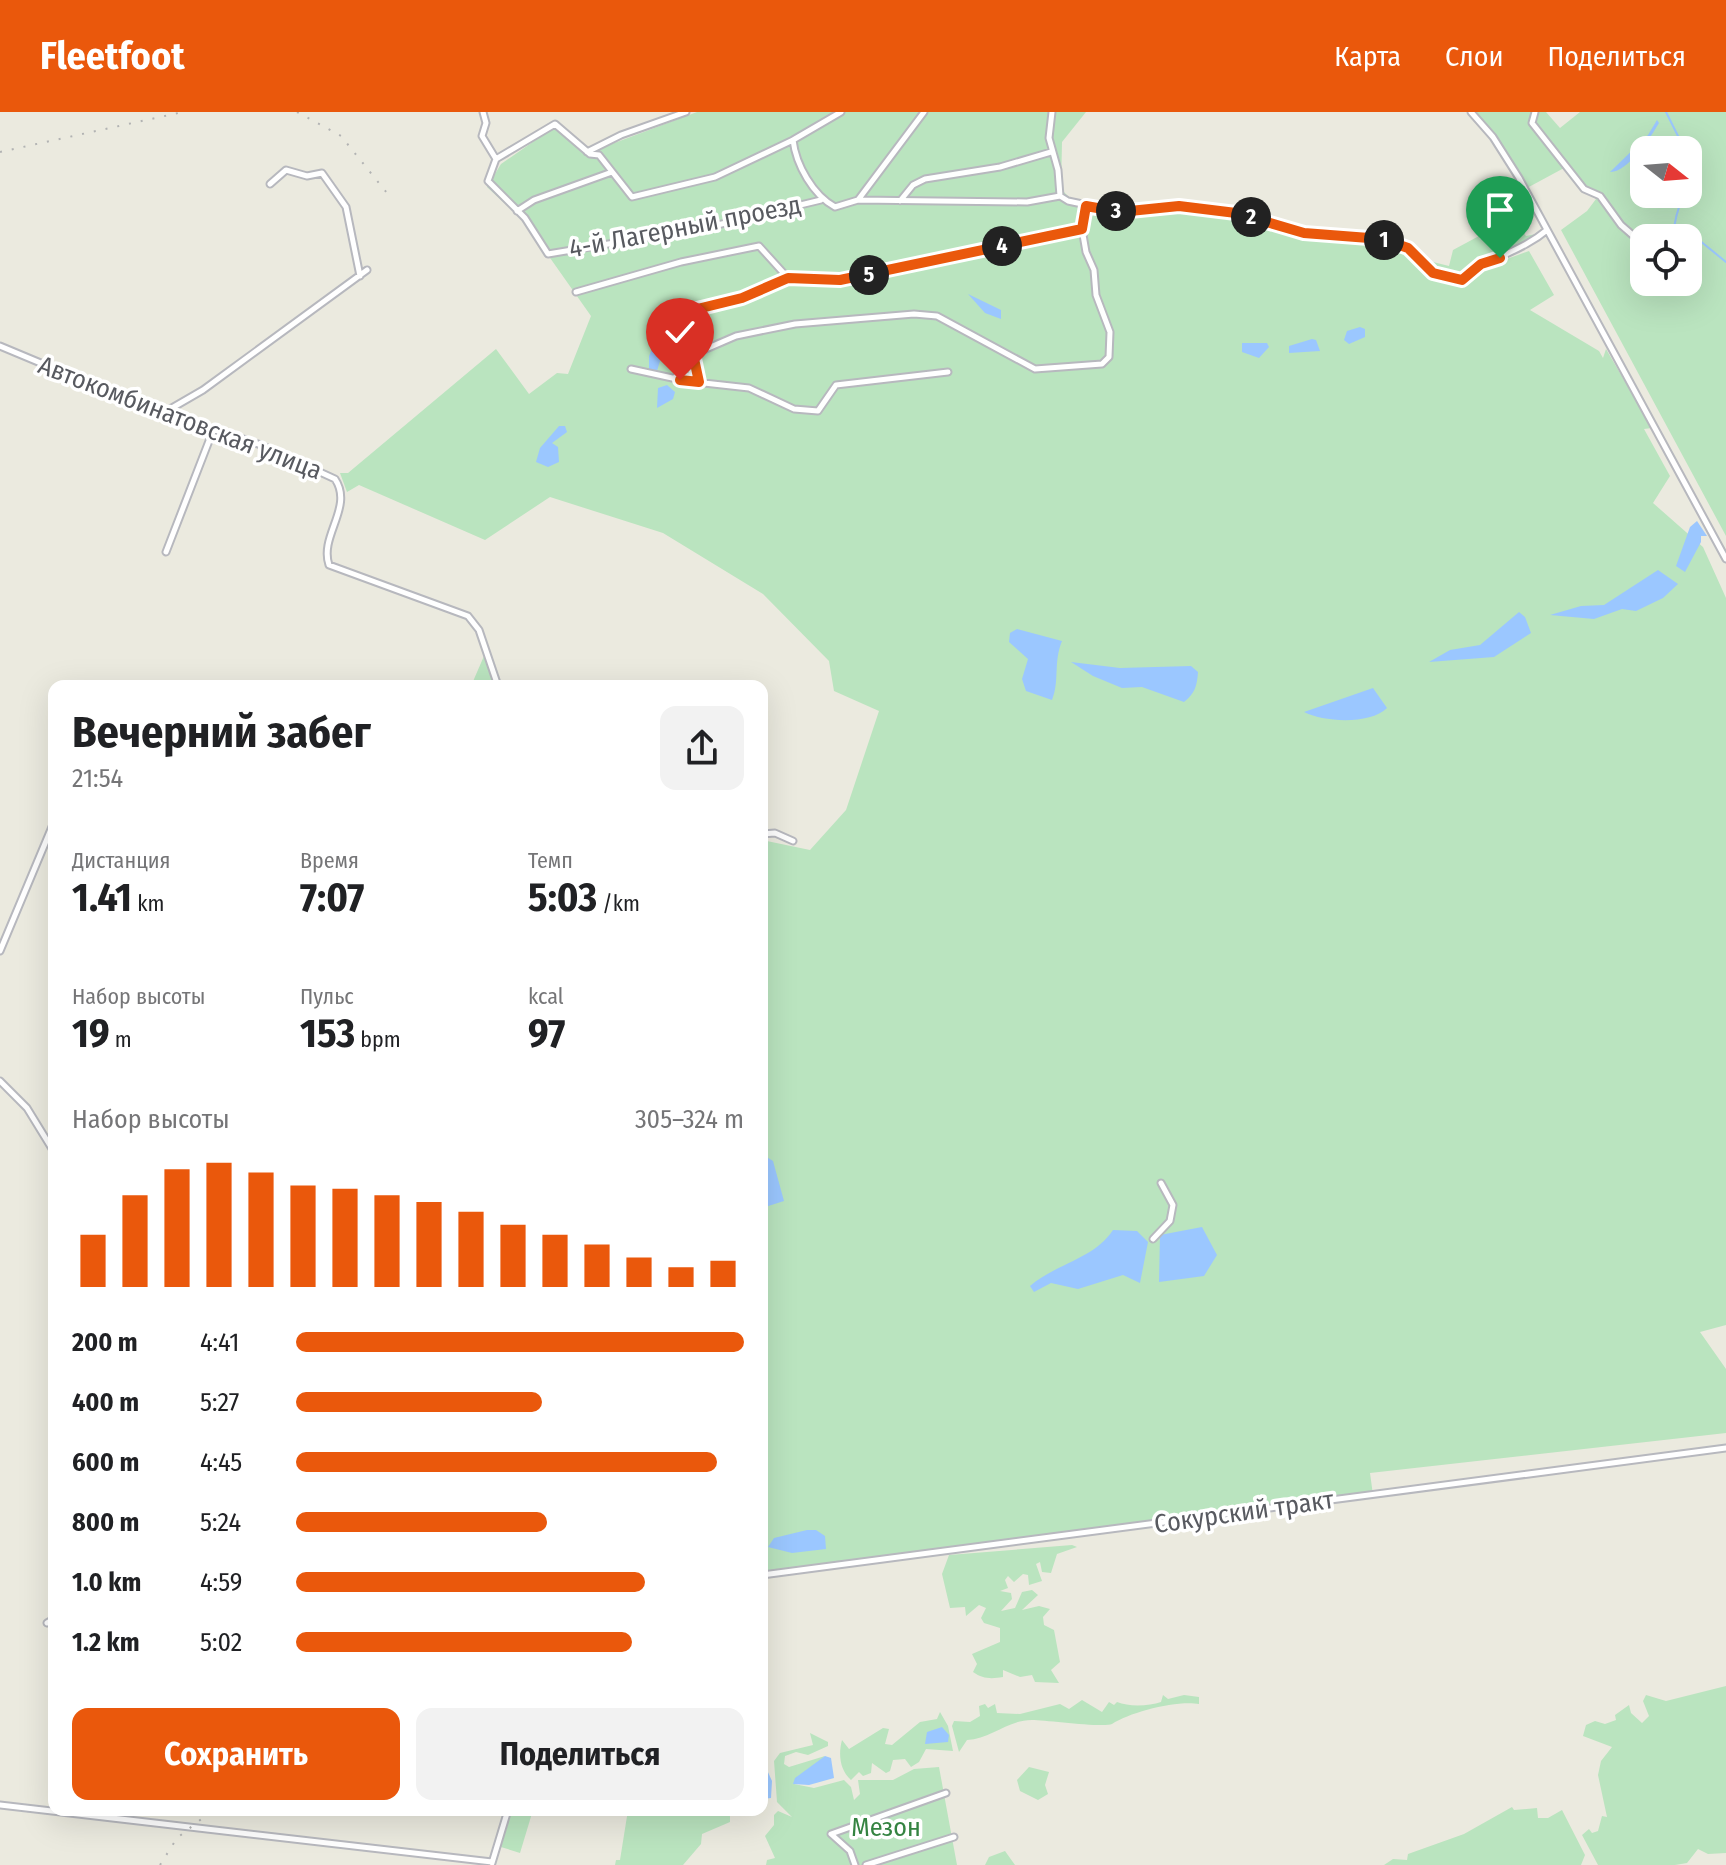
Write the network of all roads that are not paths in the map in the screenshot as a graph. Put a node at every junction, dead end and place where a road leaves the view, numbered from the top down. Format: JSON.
{"nodes":[{"id":1,"x":483,"y":112,"type":"edge"},
{"id":2,"x":686,"y":112,"type":"edge"},
{"id":3,"x":841,"y":112,"type":"edge"},
{"id":4,"x":924,"y":112,"type":"edge"},
{"id":5,"x":1052,"y":112,"type":"edge"},
{"id":6,"x":1471,"y":112,"type":"edge"},
{"id":7,"x":1535,"y":112,"type":"edge"},
{"id":8,"x":794,"y":138,"type":"junction"},
{"id":9,"x":587,"y":152,"type":"junction"},
{"id":10,"x":1051,"y":152,"type":"junction"},
{"id":11,"x":496,"y":159,"type":"junction"},
{"id":12,"x":612,"y":172,"type":"junction"},
{"id":13,"x":270,"y":184,"type":"dead end"},
{"id":14,"x":1060,"y":196,"type":"junction"},
{"id":15,"x":821,"y":200,"type":"junction"},
{"id":16,"x":858,"y":200,"type":"junction"},
{"id":17,"x":900,"y":201,"type":"junction"},
{"id":18,"x":1086,"y":206,"type":"junction"},
{"id":19,"x":517,"y":211,"type":"junction"},
{"id":20,"x":1082,"y":229,"type":"junction"},
{"id":21,"x":1547,"y":230,"type":"junction"},
{"id":22,"x":1630,"y":233,"type":"edge"},
{"id":23,"x":367,"y":270,"type":"dead end"},
{"id":24,"x":360,"y":276,"type":"junction"},
{"id":25,"x":788,"y":278,"type":"junction"},
{"id":26,"x":576,"y":292,"type":"dead end"},
{"id":27,"x":0,"y":346,"type":"edge"},
{"id":28,"x":692,"y":355,"type":"junction"},
{"id":29,"x":631,"y":369,"type":"dead end"},
{"id":30,"x":948,"y":372,"type":"dead end"},
{"id":31,"x":699,"y":382,"type":"junction"},
{"id":32,"x":165,"y":413,"type":"junction"},
{"id":33,"x":214,"y":428,"type":"junction"},
{"id":34,"x":166,"y":552,"type":"dead end"},
{"id":35,"x":1726,"y":559,"type":"edge"},
{"id":36,"x":496,"y":680,"type":"edge"},
{"id":37,"x":768,"y":834,"type":"edge"},
{"id":38,"x":48,"y":836,"type":"edge"},
{"id":39,"x":793,"y":841,"type":"dead end"},
{"id":40,"x":0,"y":951,"type":"edge"},
{"id":41,"x":0,"y":1081,"type":"edge"},
{"id":42,"x":48,"y":1142,"type":"edge"},
{"id":43,"x":1161,"y":1183,"type":"dead end"},
{"id":44,"x":1153,"y":1239,"type":"dead end"},
{"id":45,"x":1726,"y":1448,"type":"edge"},
{"id":46,"x":768,"y":1574,"type":"edge"},
{"id":47,"x":946,"y":1793,"type":"dead end"},
{"id":48,"x":0,"y":1805,"type":"edge"},
{"id":49,"x":48,"y":1811,"type":"edge"},
{"id":50,"x":92,"y":1816,"type":"edge"},
{"id":51,"x":506,"y":1816,"type":"edge"},
{"id":52,"x":954,"y":1837,"type":"dead end"},
{"id":53,"x":492,"y":1864,"type":"edge"},
{"id":54,"x":855,"y":1865,"type":"edge"},
{"id":55,"x":866,"y":1865,"type":"edge"}],
"edges":[{"from":1,"to":11,"type":"street"},
{"from":2,"to":9,"type":"street"},
{"from":3,"to":8,"type":"street"},
{"from":4,"to":16,"type":"street"},
{"from":5,"to":10,"type":"street"},
{"from":6,"to":21,"type":"street"},
{"from":7,"to":22,"type":"street"},
{"from":8,"to":12,"type":"street"},
{"from":8,"to":15,"type":"street"},
{"from":9,"to":11,"type":"street"},
{"from":9,"to":12,"type":"street"},
{"from":10,"to":14,"type":"street"},
{"from":10,"to":17,"type":"street"},
{"from":11,"to":19,"type":"street"},
{"from":12,"to":19,"type":"street"},
{"from":13,"to":24,"type":"street"},
{"from":14,"to":17,"type":"street","name":"4-й Лагерный проезд"},
{"from":14,"to":18,"type":"street"},
{"from":15,"to":16,"type":"street","name":"4-й Лагерный проезд"},
{"from":15,"to":19,"type":"street","name":"4-й Лагерный проезд"},
{"from":16,"to":17,"type":"street","name":"4-й Лагерный проезд"},
{"from":18,"to":20,"type":"street"},
{"from":18,"to":21,"type":"street"},
{"from":20,"to":25,"type":"street"},
{"from":20,"to":28,"type":"street"},
{"from":21,"to":35,"type":"street"},
{"from":23,"to":24,"type":"street"},
{"from":24,"to":32,"type":"street"},
{"from":25,"to":26,"type":"street"},
{"from":25,"to":28,"type":"street"},
{"from":27,"to":32,"type":"street","name":"Автокомбинатовская улица"},
{"from":28,"to":31,"type":"street"},
{"from":29,"to":31,"type":"street"},
{"from":30,"to":31,"type":"street"},
{"from":32,"to":33,"type":"street","name":"Автокомбинатовская улица"},
{"from":33,"to":34,"type":"street"},
{"from":33,"to":36,"type":"street","name":"Автокомбинатовская улица"},
{"from":37,"to":39,"type":"street"},
{"from":38,"to":40,"type":"street"},
{"from":41,"to":42,"type":"street"},
{"from":43,"to":44,"type":"street"},
{"from":45,"to":46,"type":"street","name":"Сокурский тракт"},
{"from":47,"to":54,"type":"street"},
{"from":48,"to":49,"type":"street"},
{"from":50,"to":53,"type":"street"},
{"from":51,"to":53,"type":"street"},
{"from":52,"to":55,"type":"street"}]}
